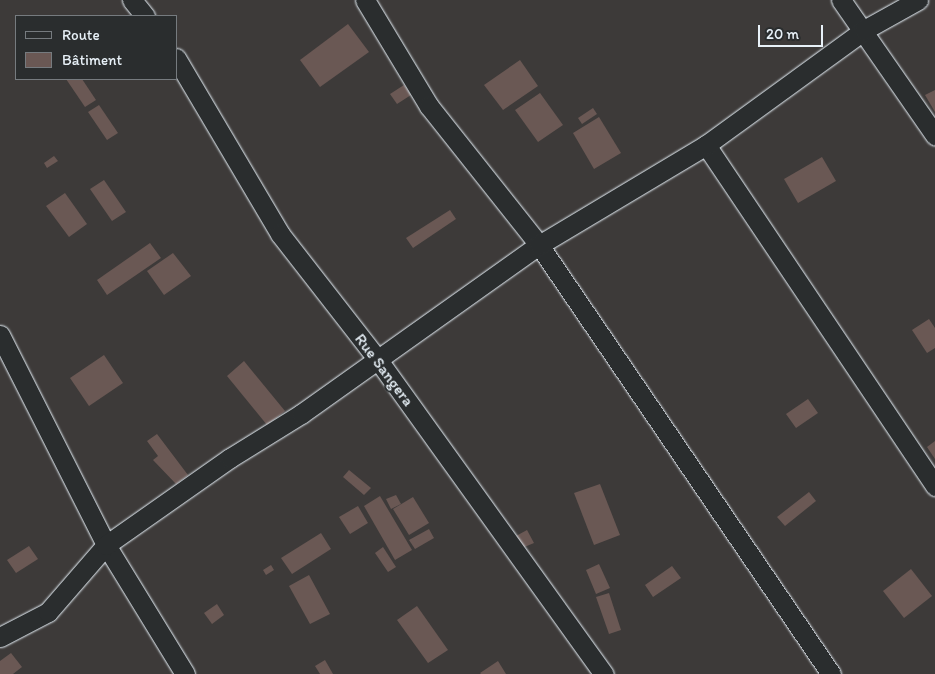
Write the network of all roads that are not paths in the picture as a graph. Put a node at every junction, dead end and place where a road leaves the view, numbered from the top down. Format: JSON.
{"nodes":[{"id":1,"x":132,"y":0,"type":"edge"},
{"id":2,"x":365,"y":0,"type":"edge"},
{"id":3,"x":841,"y":0,"type":"edge"},
{"id":4,"x":918,"y":0,"type":"edge"},
{"id":5,"x":144,"y":15,"type":"edge"},
{"id":6,"x":864,"y":30,"type":"junction"},
{"id":7,"x":178,"y":61,"type":"edge"},
{"id":8,"x":935,"y":136,"type":"edge"},
{"id":9,"x":706,"y":145,"type":"junction"},
{"id":10,"x":538,"y":245,"type":"junction"},
{"id":11,"x":0,"y":335,"type":"edge"},
{"id":12,"x":378,"y":360,"type":"junction"},
{"id":13,"x":935,"y":486,"type":"edge"},
{"id":14,"x":106,"y":545,"type":"junction"},
{"id":15,"x":0,"y":637,"type":"edge"},
{"id":16,"x":185,"y":674,"type":"edge"},
{"id":17,"x":604,"y":674,"type":"edge"},
{"id":18,"x":831,"y":674,"type":"edge"}],
"edges":[{"from":1,"to":5,"type":"street"},
{"from":2,"to":10,"type":"street"},
{"from":3,"to":6,"type":"street"},
{"from":4,"to":6,"type":"street"},
{"from":6,"to":8,"type":"street"},
{"from":6,"to":9,"type":"street"},
{"from":7,"to":12,"type":"street","name":"Rue Sangera"},
{"from":9,"to":10,"type":"street"},
{"from":9,"to":13,"type":"street"},
{"from":10,"to":12,"type":"street"},
{"from":10,"to":18,"type":"street"},
{"from":11,"to":14,"type":"street"},
{"from":12,"to":14,"type":"street"},
{"from":12,"to":17,"type":"street","name":"Rue Sangera"},
{"from":14,"to":15,"type":"street"},
{"from":14,"to":16,"type":"street"}]}
